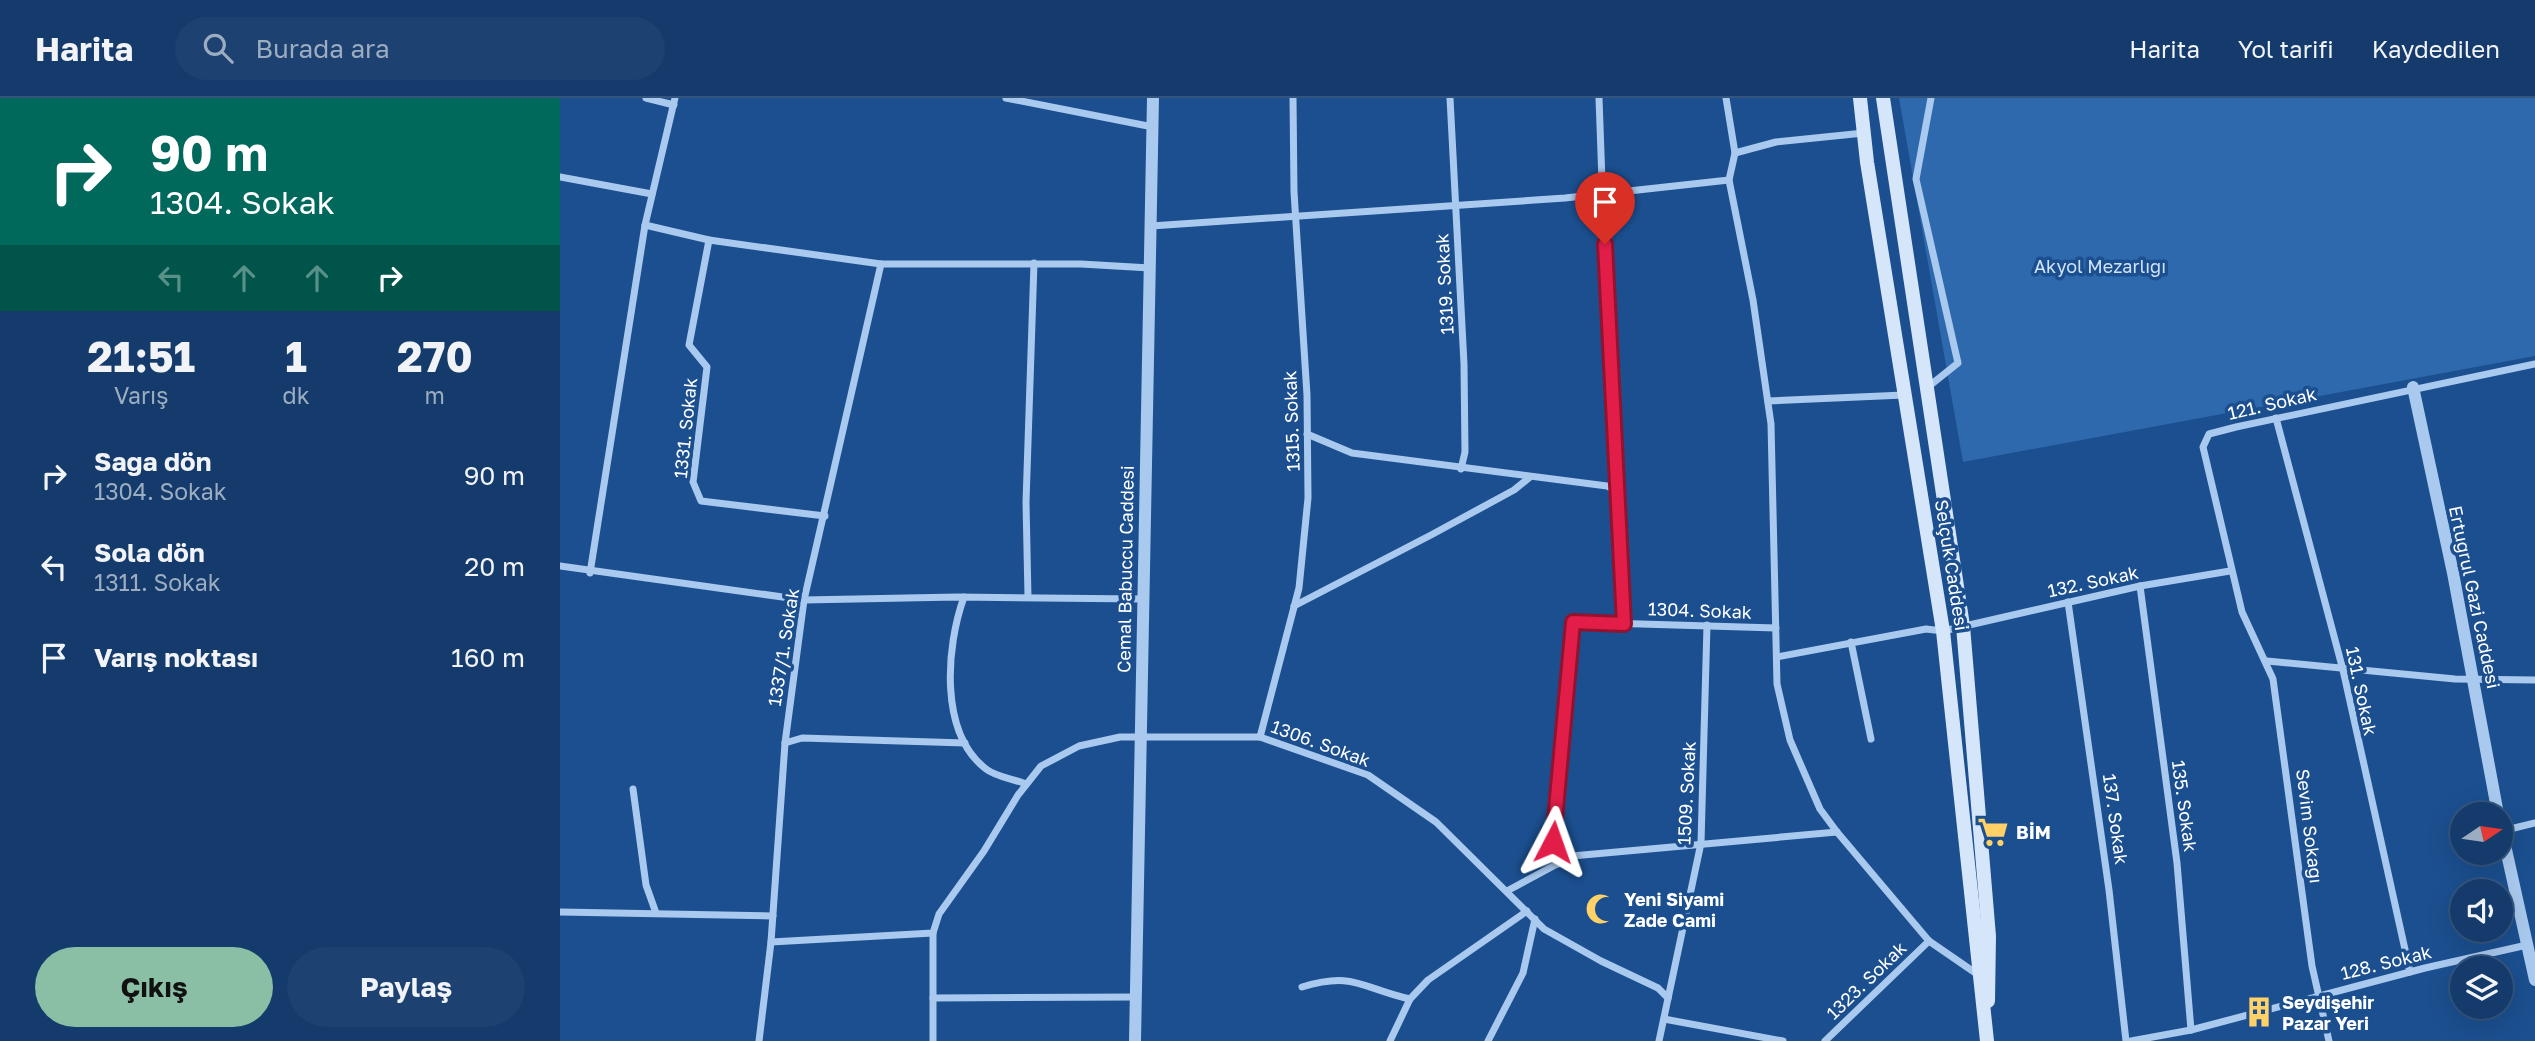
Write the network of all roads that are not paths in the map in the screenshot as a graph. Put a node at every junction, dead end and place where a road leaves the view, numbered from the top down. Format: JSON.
{"nodes":[{"id":1,"x":646,"y":98,"type":"edge"},
{"id":2,"x":1006,"y":98,"type":"edge"},
{"id":3,"x":1153,"y":98,"type":"edge"},
{"id":4,"x":1293,"y":98,"type":"edge"},
{"id":5,"x":1450,"y":98,"type":"edge"},
{"id":6,"x":1600,"y":98,"type":"edge"},
{"id":7,"x":1726,"y":98,"type":"edge"},
{"id":8,"x":1860,"y":98,"type":"edge"},
{"id":9,"x":1883,"y":98,"type":"edge"},
{"id":10,"x":1931,"y":98,"type":"edge"},
{"id":11,"x":674,"y":102,"type":"edge"},
{"id":12,"x":1153,"y":127,"type":"junction"},
{"id":13,"x":1864,"y":133,"type":"junction"},
{"id":14,"x":1735,"y":153,"type":"junction"},
{"id":15,"x":560,"y":177,"type":"edge"},
{"id":16,"x":1729,"y":180,"type":"junction"},
{"id":17,"x":652,"y":194,"type":"junction"},
{"id":18,"x":1603,"y":194,"type":"junction"},
{"id":19,"x":1455,"y":205,"type":"junction"},
{"id":20,"x":1296,"y":218,"type":"junction"},
{"id":21,"x":645,"y":225,"type":"junction"},
{"id":22,"x":1151,"y":226,"type":"junction"},
{"id":23,"x":709,"y":240,"type":"junction"},
{"id":24,"x":881,"y":264,"type":"junction"},
{"id":25,"x":1034,"y":264,"type":"junction"},
{"id":26,"x":1150,"y":268,"type":"junction"},
{"id":27,"x":2535,"y":364,"type":"edge"},
{"id":28,"x":1927,"y":387,"type":"junction"},
{"id":29,"x":2413,"y":387,"type":"junction"},
{"id":30,"x":1905,"y":396,"type":"junction"},
{"id":31,"x":1768,"y":401,"type":"junction"},
{"id":32,"x":2276,"y":418,"type":"junction"},
{"id":33,"x":1307,"y":434,"type":"junction"},
{"id":34,"x":1461,"y":469,"type":"junction"},
{"id":35,"x":1530,"y":477,"type":"junction"},
{"id":36,"x":1618,"y":492,"type":"junction"},
{"id":37,"x":825,"y":516,"type":"junction"},
{"id":38,"x":560,"y":566,"type":"edge"},
{"id":39,"x":2230,"y":570,"type":"junction"},
{"id":40,"x":590,"y":573,"type":"junction"},
{"id":41,"x":2140,"y":586,"type":"junction"},
{"id":42,"x":964,"y":597,"type":"junction"},
{"id":43,"x":1028,"y":597,"type":"junction"},
{"id":44,"x":1141,"y":599,"type":"junction"},
{"id":45,"x":804,"y":600,"type":"junction"},
{"id":46,"x":2068,"y":602,"type":"junction"},
{"id":47,"x":1294,"y":606,"type":"junction"},
{"id":48,"x":1624,"y":624,"type":"junction"},
{"id":49,"x":1707,"y":625,"type":"junction"},
{"id":50,"x":1963,"y":626,"type":"junction"},
{"id":51,"x":1776,"y":628,"type":"junction"},
{"id":52,"x":1943,"y":631,"type":"junction"},
{"id":53,"x":1851,"y":642,"type":"junction"},
{"id":54,"x":1777,"y":657,"type":"junction"},
{"id":55,"x":2267,"y":661,"type":"junction"},
{"id":56,"x":2343,"y":670,"type":"junction"},
{"id":57,"x":2475,"y":679,"type":"junction"},
{"id":58,"x":2535,"y":680,"type":"edge"},
{"id":59,"x":1139,"y":737,"type":"junction"},
{"id":60,"x":1260,"y":737,"type":"junction"},
{"id":61,"x":1871,"y":739,"type":"dead end"},
{"id":62,"x":785,"y":743,"type":"junction"},
{"id":63,"x":965,"y":743,"type":"junction"},
{"id":64,"x":1026,"y":784,"type":"junction"},
{"id":65,"x":633,"y":789,"type":"dead end"},
{"id":66,"x":2496,"y":802,"type":"edge"},
{"id":67,"x":2535,"y":823,"type":"edge"},
{"id":68,"x":2513,"y":827,"type":"edge"},
{"id":69,"x":1837,"y":832,"type":"junction"},
{"id":70,"x":1701,"y":843,"type":"junction"},
{"id":71,"x":1558,"y":864,"type":"junction"},
{"id":72,"x":2509,"y":865,"type":"edge"},
{"id":73,"x":1507,"y":891,"type":"junction"},
{"id":74,"x":1527,"y":911,"type":"junction"},
{"id":75,"x":560,"y":912,"type":"edge"},
{"id":76,"x":656,"y":912,"type":"junction"},
{"id":77,"x":773,"y":916,"type":"junction"},
{"id":78,"x":1535,"y":919,"type":"junction"},
{"id":79,"x":933,"y":933,"type":"junction"},
{"id":80,"x":771,"y":942,"type":"junction"},
{"id":81,"x":1929,"y":942,"type":"junction"},
{"id":82,"x":2527,"y":945,"type":"junction"},
{"id":83,"x":2410,"y":972,"type":"junction"},
{"id":84,"x":1978,"y":974,"type":"junction"},
{"id":85,"x":2535,"y":980,"type":"edge"},
{"id":86,"x":1302,"y":987,"type":"dead end"},
{"id":87,"x":2321,"y":995,"type":"junction"},
{"id":88,"x":1136,"y":997,"type":"junction"},
{"id":89,"x":933,"y":998,"type":"junction"},
{"id":90,"x":1668,"y":998,"type":"junction"},
{"id":91,"x":1410,"y":999,"type":"junction"},
{"id":92,"x":1664,"y":1019,"type":"junction"},
{"id":93,"x":2191,"y":1030,"type":"junction"},
{"id":94,"x":760,"y":1041,"type":"edge"},
{"id":95,"x":933,"y":1041,"type":"edge"},
{"id":96,"x":1135,"y":1041,"type":"edge"},
{"id":97,"x":1390,"y":1041,"type":"edge"},
{"id":98,"x":1488,"y":1041,"type":"edge"},
{"id":99,"x":1659,"y":1041,"type":"edge"},
{"id":100,"x":1783,"y":1041,"type":"edge"},
{"id":101,"x":1825,"y":1041,"type":"edge"},
{"id":102,"x":1988,"y":1041,"type":"edge"},
{"id":103,"x":2129,"y":1041,"type":"edge"},
{"id":104,"x":2329,"y":1041,"type":"edge"}],
"edges":[{"from":1,"to":11,"type":"street"},
{"from":2,"to":12,"type":"street"},
{"from":3,"to":12,"type":"street","name":"Cemal Babuccu Caddesi"},
{"from":4,"to":20,"type":"street","name":"1315. Sokak"},
{"from":5,"to":19,"type":"street","name":"1319. Sokak"},
{"from":6,"to":18,"type":"street"},
{"from":7,"to":14,"type":"street"},
{"from":8,"to":13,"type":"main road","name":"Selçuk Caddesi"},
{"from":9,"to":28,"type":"main road"},
{"from":10,"to":28,"type":"street"},
{"from":11,"to":17,"type":"street"},
{"from":12,"to":22,"type":"street","name":"Cemal Babuccu Caddesi"},
{"from":13,"to":14,"type":"street"},
{"from":13,"to":30,"type":"main road","name":"Selçuk Caddesi"},
{"from":14,"to":16,"type":"street"},
{"from":15,"to":17,"type":"street"},
{"from":16,"to":18,"type":"street"},
{"from":16,"to":31,"type":"street"},
{"from":17,"to":21,"type":"street"},
{"from":18,"to":19,"type":"street"},
{"from":18,"to":36,"type":"street"},
{"from":19,"to":20,"type":"street"},
{"from":19,"to":34,"type":"street","name":"1319. Sokak"},
{"from":20,"to":22,"type":"street"},
{"from":20,"to":33,"type":"street","name":"1315. Sokak"},
{"from":21,"to":23,"type":"street"},
{"from":21,"to":40,"type":"street"},
{"from":22,"to":26,"type":"street","name":"Cemal Babuccu Caddesi"},
{"from":23,"to":24,"type":"street"},
{"from":23,"to":37,"type":"street","name":"1331. Sokak"},
{"from":24,"to":25,"type":"street"},
{"from":24,"to":37,"type":"street","name":"1337/1. Sokak"},
{"from":25,"to":26,"type":"street"},
{"from":25,"to":43,"type":"street"},
{"from":26,"to":44,"type":"street","name":"Cemal Babuccu Caddesi"},
{"from":27,"to":29,"type":"street","name":"121. Sokak"},
{"from":28,"to":50,"type":"main road"},
{"from":29,"to":32,"type":"street","name":"121. Sokak"},
{"from":29,"to":57,"type":"street","name":"Ertuğrul Gazi Caddesi"},
{"from":30,"to":31,"type":"street"},
{"from":30,"to":52,"type":"main road","name":"Selçuk Caddesi"},
{"from":31,"to":51,"type":"street"},
{"from":32,"to":39,"type":"street","name":"121. Sokak"},
{"from":32,"to":56,"type":"street","name":"131. Sokak"},
{"from":33,"to":34,"type":"street"},
{"from":33,"to":47,"type":"street","name":"1315. Sokak"},
{"from":34,"to":35,"type":"street"},
{"from":35,"to":36,"type":"street"},
{"from":35,"to":47,"type":"street"},
{"from":36,"to":48,"type":"street"},
{"from":37,"to":45,"type":"street","name":"1337/1. Sokak"},
{"from":38,"to":40,"type":"street"},
{"from":39,"to":41,"type":"street","name":"132. Sokak"},
{"from":39,"to":55,"type":"street","name":"121. Sokak"},
{"from":40,"to":45,"type":"street"},
{"from":41,"to":46,"type":"street","name":"132. Sokak"},
{"from":41,"to":93,"type":"street","name":"135. Sokak"},
{"from":42,"to":43,"type":"street"},
{"from":42,"to":45,"type":"street"},
{"from":42,"to":63,"type":"street"},
{"from":43,"to":44,"type":"street"},
{"from":44,"to":59,"type":"street","name":"Cemal Babuccu Caddesi"},
{"from":45,"to":62,"type":"street","name":"1337/1. Sokak"},
{"from":46,"to":50,"type":"street","name":"132. Sokak"},
{"from":46,"to":103,"type":"street","name":"137. Sokak"},
{"from":47,"to":60,"type":"street","name":"1315. Sokak"},
{"from":48,"to":49,"type":"street","name":"1304. Sokak"},
{"from":48,"to":71,"type":"street","name":"1304. Sokak"},
{"from":49,"to":51,"type":"street","name":"1304. Sokak"},
{"from":49,"to":70,"type":"street","name":"1509. Sokak"},
{"from":50,"to":52,"type":"street","name":"132. Sokak"},
{"from":50,"to":102,"type":"main road"},
{"from":51,"to":54,"type":"street"},
{"from":52,"to":53,"type":"street","name":"132. Sokak"},
{"from":52,"to":84,"type":"main road","name":"Selçuk Caddesi"},
{"from":53,"to":54,"type":"street","name":"132. Sokak"},
{"from":53,"to":61,"type":"street"},
{"from":54,"to":69,"type":"street"},
{"from":55,"to":56,"type":"street"},
{"from":55,"to":87,"type":"street","name":"Sevim Sokağı"},
{"from":56,"to":57,"type":"street"},
{"from":56,"to":83,"type":"street","name":"131. Sokak"},
{"from":57,"to":58,"type":"street"},
{"from":57,"to":66,"type":"street","name":"Ertuğrul Gazi Caddesi"},
{"from":59,"to":60,"type":"street","name":"1306. Sokak"},
{"from":59,"to":64,"type":"street","name":"1306. Sokak"},
{"from":59,"to":88,"type":"street","name":"Cemal Babuccu Caddesi"},
{"from":60,"to":73,"type":"street","name":"1306. Sokak"},
{"from":62,"to":63,"type":"street"},
{"from":62,"to":77,"type":"street","name":"1337/1. Sokak"},
{"from":63,"to":64,"type":"street"},
{"from":64,"to":79,"type":"street","name":"1306. Sokak"},
{"from":65,"to":76,"type":"street"},
{"from":67,"to":68,"type":"street"},
{"from":69,"to":70,"type":"street"},
{"from":69,"to":81,"type":"street"},
{"from":70,"to":71,"type":"street"},
{"from":70,"to":90,"type":"street","name":"1509. Sokak"},
{"from":71,"to":73,"type":"street"},
{"from":72,"to":82,"type":"street"},
{"from":73,"to":74,"type":"street","name":"1306. Sokak"},
{"from":74,"to":78,"type":"street","name":"1306. Sokak"},
{"from":74,"to":91,"type":"street"},
{"from":75,"to":76,"type":"street"},
{"from":76,"to":77,"type":"street"},
{"from":77,"to":80,"type":"street","name":"1337/1. Sokak"},
{"from":78,"to":90,"type":"street","name":"1306. Sokak"},
{"from":78,"to":98,"type":"street"},
{"from":79,"to":80,"type":"street"},
{"from":79,"to":89,"type":"street"},
{"from":80,"to":94,"type":"street","name":"1337/1. Sokak"},
{"from":81,"to":84,"type":"street"},
{"from":81,"to":101,"type":"street","name":"1323. Sokak"},
{"from":82,"to":83,"type":"street","name":"128. Sokak"},
{"from":82,"to":85,"type":"street"},
{"from":83,"to":87,"type":"street","name":"128. Sokak"},
{"from":84,"to":102,"type":"main road","name":"Selçuk Caddesi"},
{"from":86,"to":91,"type":"street"},
{"from":87,"to":93,"type":"street","name":"128. Sokak"},
{"from":87,"to":104,"type":"street","name":"Sevim Sokağı"},
{"from":88,"to":89,"type":"street"},
{"from":88,"to":96,"type":"street","name":"Cemal Babuccu Caddesi"},
{"from":89,"to":95,"type":"street"},
{"from":90,"to":92,"type":"street","name":"1509. Sokak"},
{"from":91,"to":97,"type":"street"},
{"from":92,"to":99,"type":"street","name":"1509. Sokak"},
{"from":92,"to":100,"type":"street"},
{"from":93,"to":103,"type":"street","name":"128. Sokak"}]}
